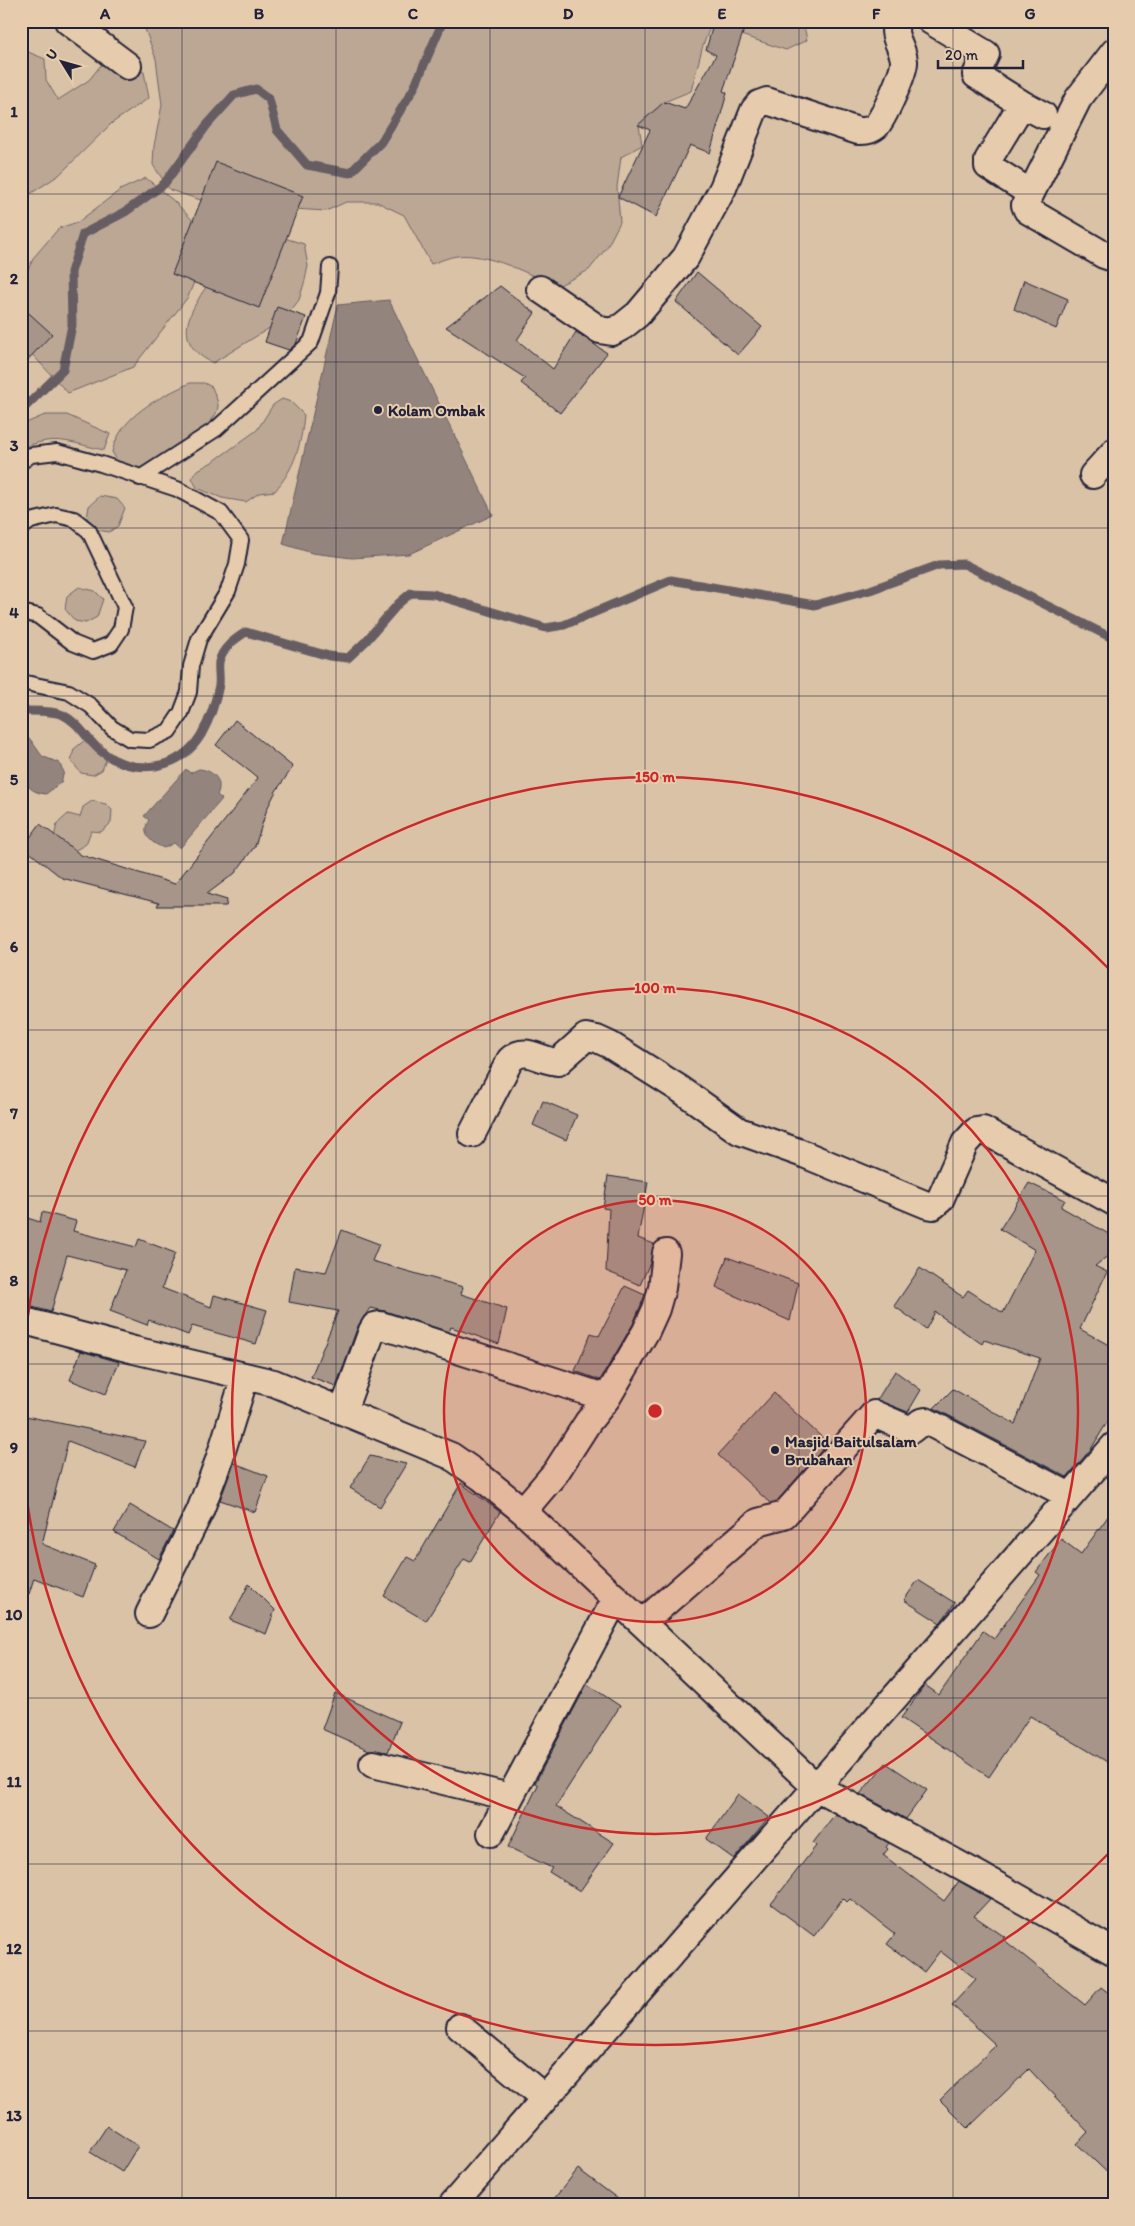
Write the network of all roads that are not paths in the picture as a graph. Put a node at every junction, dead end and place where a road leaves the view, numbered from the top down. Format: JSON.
{"nodes":[{"id":1,"x":68,"y":21,"type":"edge"},
{"id":2,"x":897,"y":21,"type":"edge"},
{"id":3,"x":931,"y":21,"type":"edge"},
{"id":4,"x":1114,"y":52,"type":"edge"},
{"id":5,"x":128,"y":66,"type":"dead end"},
{"id":6,"x":1030,"y":192,"type":"junction"},
{"id":7,"x":1114,"y":256,"type":"edge"},
{"id":8,"x":330,"y":267,"type":"dead end"},
{"id":9,"x":540,"y":288,"type":"dead end"},
{"id":10,"x":1114,"y":452,"type":"edge"},
{"id":11,"x":21,"y":462,"type":"edge"},
{"id":12,"x":1093,"y":475,"type":"dead end"},
{"id":13,"x":140,"y":478,"type":"junction"},
{"id":14,"x":21,"y":528,"type":"edge"},
{"id":15,"x":21,"y":612,"type":"edge"},
{"id":16,"x":21,"y":682,"type":"edge"},
{"id":17,"x":472,"y":1134,"type":"dead end"},
{"id":18,"x":1114,"y":1202,"type":"edge"},
{"id":19,"x":666,"y":1253,"type":"dead end"},
{"id":20,"x":21,"y":1320,"type":"edge"},
{"id":21,"x":245,"y":1377,"type":"junction"},
{"id":22,"x":607,"y":1398,"type":"junction"},
{"id":23,"x":343,"y":1411,"type":"junction"},
{"id":24,"x":1114,"y":1446,"type":"edge"},
{"id":25,"x":1070,"y":1496,"type":"junction"},
{"id":26,"x":523,"y":1510,"type":"junction"},
{"id":27,"x":616,"y":1598,"type":"junction"},
{"id":28,"x":149,"y":1614,"type":"dead end"},
{"id":29,"x":642,"y":1623,"type":"junction"},
{"id":30,"x":373,"y":1764,"type":"dead end"},
{"id":31,"x":816,"y":1787,"type":"junction"},
{"id":32,"x":510,"y":1797,"type":"junction"},
{"id":33,"x":491,"y":1833,"type":"dead end"},
{"id":34,"x":1114,"y":1952,"type":"edge"},
{"id":35,"x":460,"y":2027,"type":"dead end"},
{"id":36,"x":545,"y":2098,"type":"junction"},
{"id":37,"x":452,"y":2205,"type":"edge"}],
"edges":[{"from":1,"to":5,"type":"street"},
{"from":2,"to":9,"type":"street"},
{"from":3,"to":6,"type":"street"},
{"from":4,"to":6,"type":"street"},
{"from":6,"to":7,"type":"street"},
{"from":8,"to":13,"type":"lane"},
{"from":10,"to":12,"type":"street"},
{"from":11,"to":13,"type":"lane"},
{"from":13,"to":16,"type":"lane"},
{"from":14,"to":15,"type":"lane"},
{"from":17,"to":18,"type":"street"},
{"from":19,"to":22,"type":"street"},
{"from":20,"to":21,"type":"street"},
{"from":21,"to":23,"type":"street"},
{"from":21,"to":28,"type":"street"},
{"from":22,"to":23,"type":"street"},
{"from":22,"to":26,"type":"street"},
{"from":23,"to":26,"type":"street"},
{"from":24,"to":25,"type":"street"},
{"from":25,"to":29,"type":"street"},
{"from":25,"to":31,"type":"street"},
{"from":26,"to":27,"type":"street"},
{"from":27,"to":29,"type":"street"},
{"from":27,"to":32,"type":"street"},
{"from":29,"to":31,"type":"street"},
{"from":30,"to":32,"type":"street"},
{"from":31,"to":34,"type":"street"},
{"from":31,"to":36,"type":"street"},
{"from":32,"to":33,"type":"street"},
{"from":35,"to":36,"type":"street"},
{"from":36,"to":37,"type":"street"}]}
